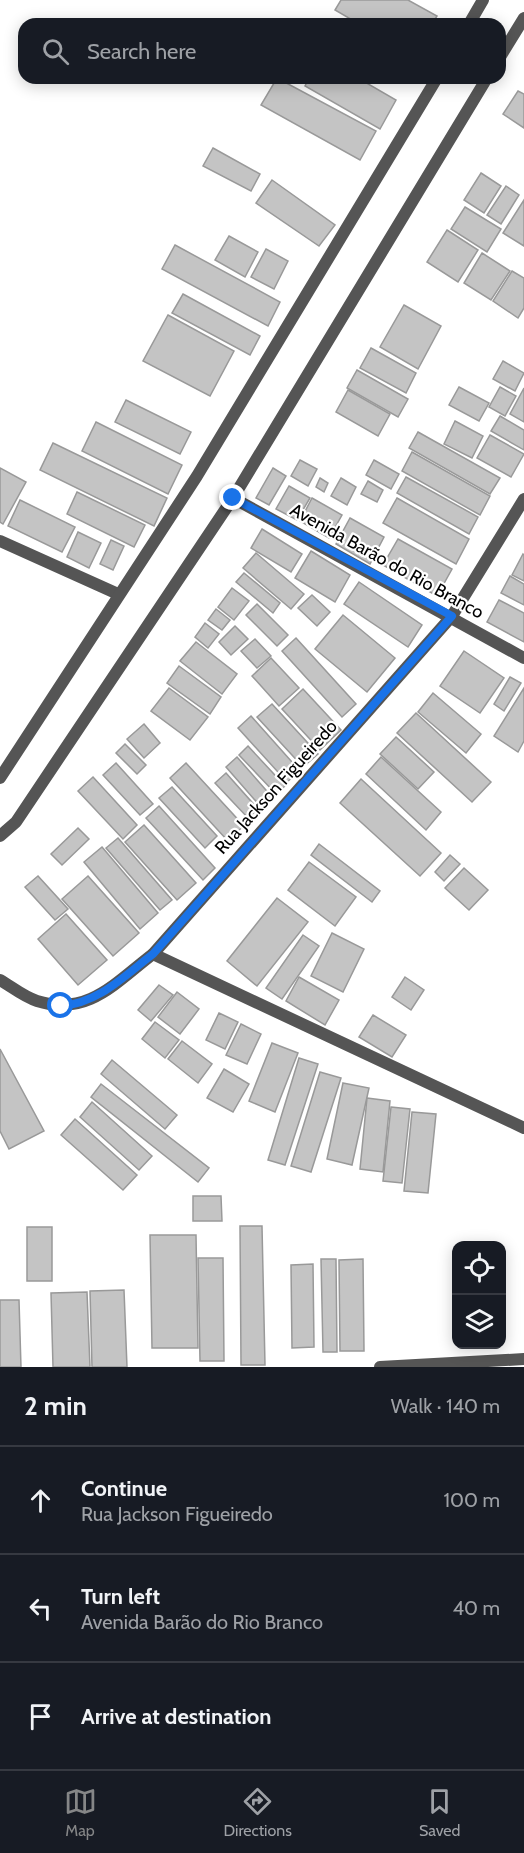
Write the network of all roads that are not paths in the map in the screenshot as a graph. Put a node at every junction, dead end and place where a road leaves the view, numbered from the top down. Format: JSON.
{"nodes":[{"id":1,"x":483,"y":0,"type":"edge"},
{"id":2,"x":472,"y":18,"type":"edge"},
{"id":3,"x":524,"y":18,"type":"edge"},
{"id":4,"x":506,"y":47,"type":"edge"},
{"id":5,"x":432,"y":84,"type":"edge"},
{"id":6,"x":483,"y":84,"type":"edge"},
{"id":7,"x":233,"y":498,"type":"junction"},
{"id":8,"x":524,"y":499,"type":"edge"},
{"id":9,"x":0,"y":541,"type":"edge"},
{"id":10,"x":118,"y":594,"type":"junction"},
{"id":11,"x":452,"y":616,"type":"junction"},
{"id":12,"x":524,"y":657,"type":"edge"},
{"id":13,"x":0,"y":778,"type":"edge"},
{"id":14,"x":0,"y":836,"type":"edge"},
{"id":15,"x":153,"y":954,"type":"junction"},
{"id":16,"x":0,"y":980,"type":"edge"},
{"id":17,"x":524,"y":1128,"type":"edge"},
{"id":18,"x":524,"y":1359,"type":"edge"},
{"id":19,"x":380,"y":1367,"type":"edge"}],
"edges":[{"from":1,"to":2,"type":"street"},
{"from":3,"to":4,"type":"street"},
{"from":5,"to":10,"type":"street"},
{"from":6,"to":7,"type":"street"},
{"from":7,"to":11,"type":"street","name":"Avenida Barão do Rio Branco"},
{"from":7,"to":14,"type":"street"},
{"from":8,"to":11,"type":"street","name":"Rua Jackson Figueiredo"},
{"from":9,"to":10,"type":"street"},
{"from":10,"to":13,"type":"street"},
{"from":11,"to":12,"type":"street","name":"Avenida Barão do Rio Branco"},
{"from":11,"to":15,"type":"street","name":"Rua Jackson Figueiredo"},
{"from":15,"to":16,"type":"street","name":"Rua Jackson Figueiredo"},
{"from":15,"to":17,"type":"street"},
{"from":18,"to":19,"type":"street"}]}
